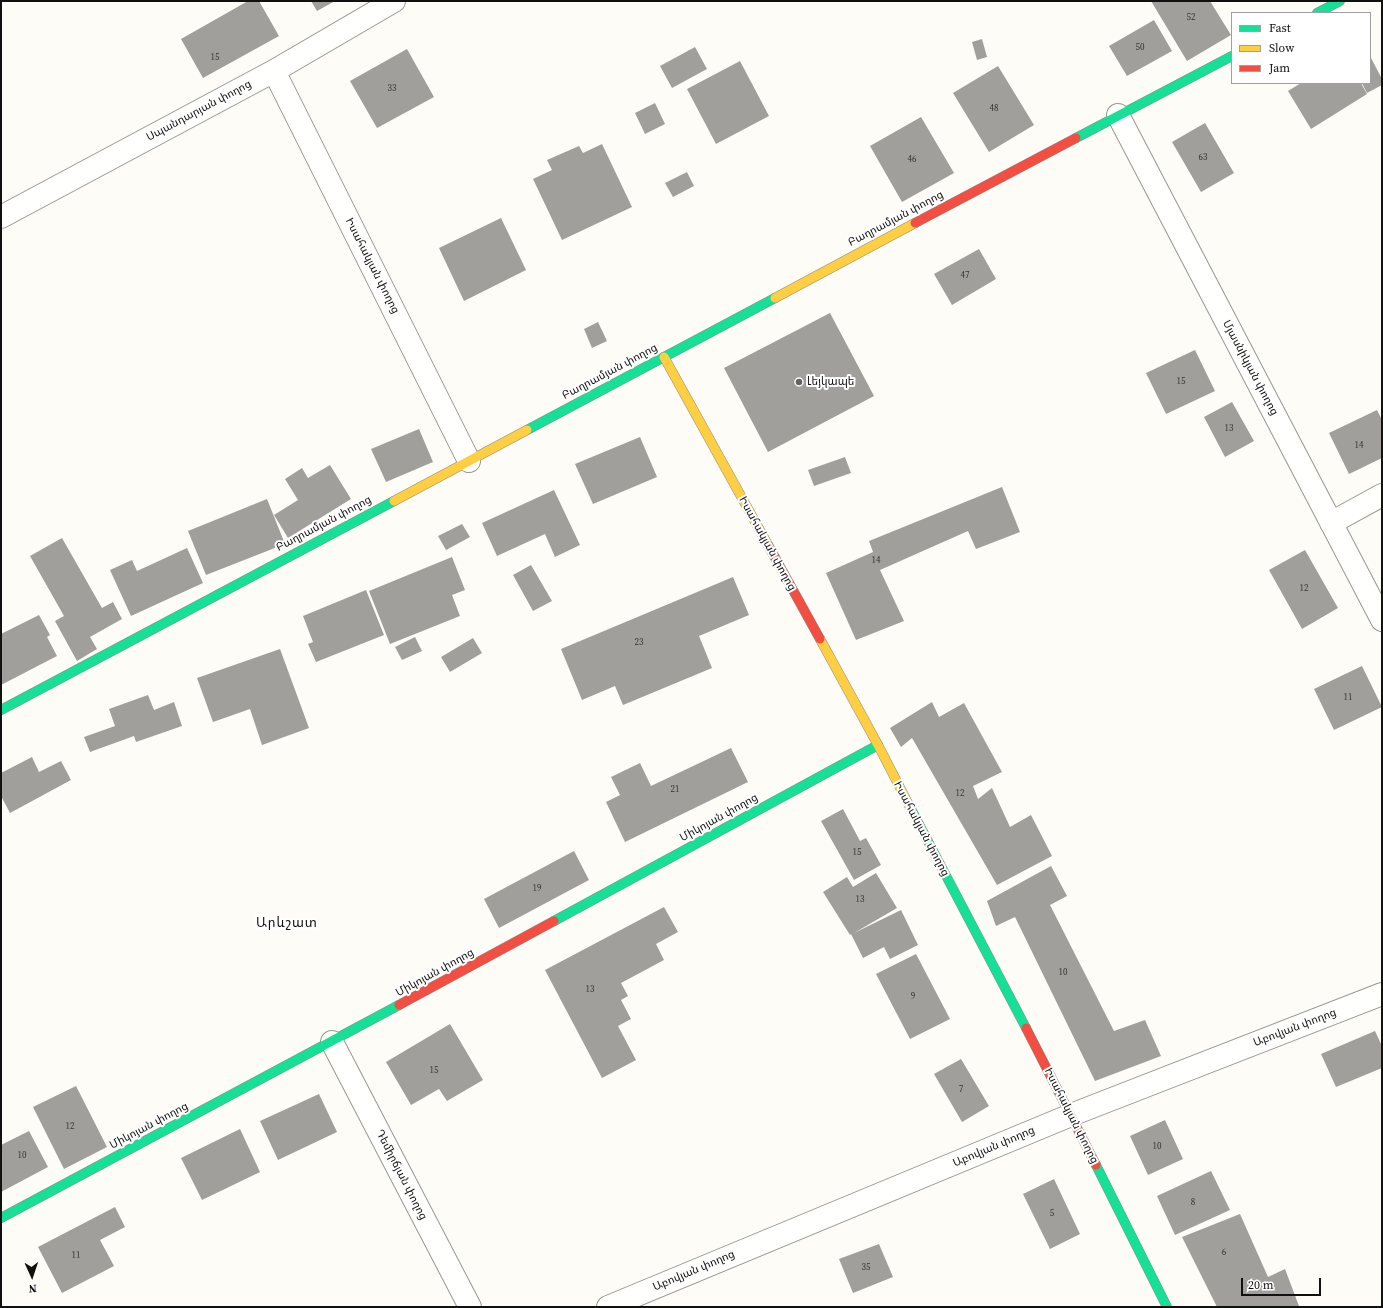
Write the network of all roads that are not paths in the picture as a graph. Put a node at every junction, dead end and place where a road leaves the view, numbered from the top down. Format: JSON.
{"nodes":[{"id":1,"x":394,"y":1,"type":"edge"},
{"id":2,"x":1340,"y":1,"type":"edge"},
{"id":3,"x":1318,"y":12,"type":"edge"},
{"id":4,"x":1231,"y":57,"type":"edge"},
{"id":5,"x":274,"y":71,"type":"junction"},
{"id":6,"x":1118,"y":115,"type":"junction"},
{"id":7,"x":1,"y":217,"type":"edge"},
{"id":8,"x":664,"y":357,"type":"junction"},
{"id":9,"x":469,"y":460,"type":"junction"},
{"id":10,"x":1382,"y":495,"type":"edge"},
{"id":11,"x":1331,"y":523,"type":"junction"},
{"id":12,"x":1382,"y":620,"type":"edge"},
{"id":13,"x":1,"y":710,"type":"edge"},
{"id":14,"x":878,"y":745,"type":"junction"},
{"id":15,"x":1382,"y":994,"type":"edge"},
{"id":16,"x":332,"y":1042,"type":"junction"},
{"id":17,"x":1071,"y":1115,"type":"junction"},
{"id":18,"x":1,"y":1218,"type":"edge"},
{"id":19,"x":470,"y":1307,"type":"edge"},
{"id":20,"x":608,"y":1307,"type":"edge"},
{"id":21,"x":1167,"y":1307,"type":"edge"}],
"edges":[{"from":1,"to":5,"type":"street","name":"Սպանդարյան փողոց"},
{"from":2,"to":3,"type":"street"},
{"from":4,"to":6,"type":"street","name":"Բաղրամյան փողոց"},
{"from":5,"to":7,"type":"street","name":"Սպանդարյան փողոց"},
{"from":5,"to":9,"type":"street","name":"Իսահակյան փողոց"},
{"from":6,"to":8,"type":"street","name":"Բաղրամյան փողոց"},
{"from":6,"to":11,"type":"street","name":"Մյասնիկյան փողոց"},
{"from":8,"to":9,"type":"street","name":"Բաղրամյան փողոց"},
{"from":8,"to":14,"type":"street","name":"Իսահակյան փողոց"},
{"from":9,"to":13,"type":"street","name":"Բաղրամյան փողոց"},
{"from":10,"to":11,"type":"street"},
{"from":11,"to":12,"type":"street","name":"Մյասնիկյան փողոց"},
{"from":14,"to":16,"type":"street","name":"Միկոյան փողոց"},
{"from":14,"to":17,"type":"street","name":"Իսահակյան փողոց"},
{"from":15,"to":17,"type":"street","name":"Աբովյան փողոց"},
{"from":16,"to":18,"type":"street","name":"Միկոյան փողոց"},
{"from":16,"to":19,"type":"street","name":"Դեմիրճյան փողոց"},
{"from":17,"to":20,"type":"street","name":"Աբովյան փողոց"},
{"from":17,"to":21,"type":"street","name":"Իսահակյան փողոց"}]}
